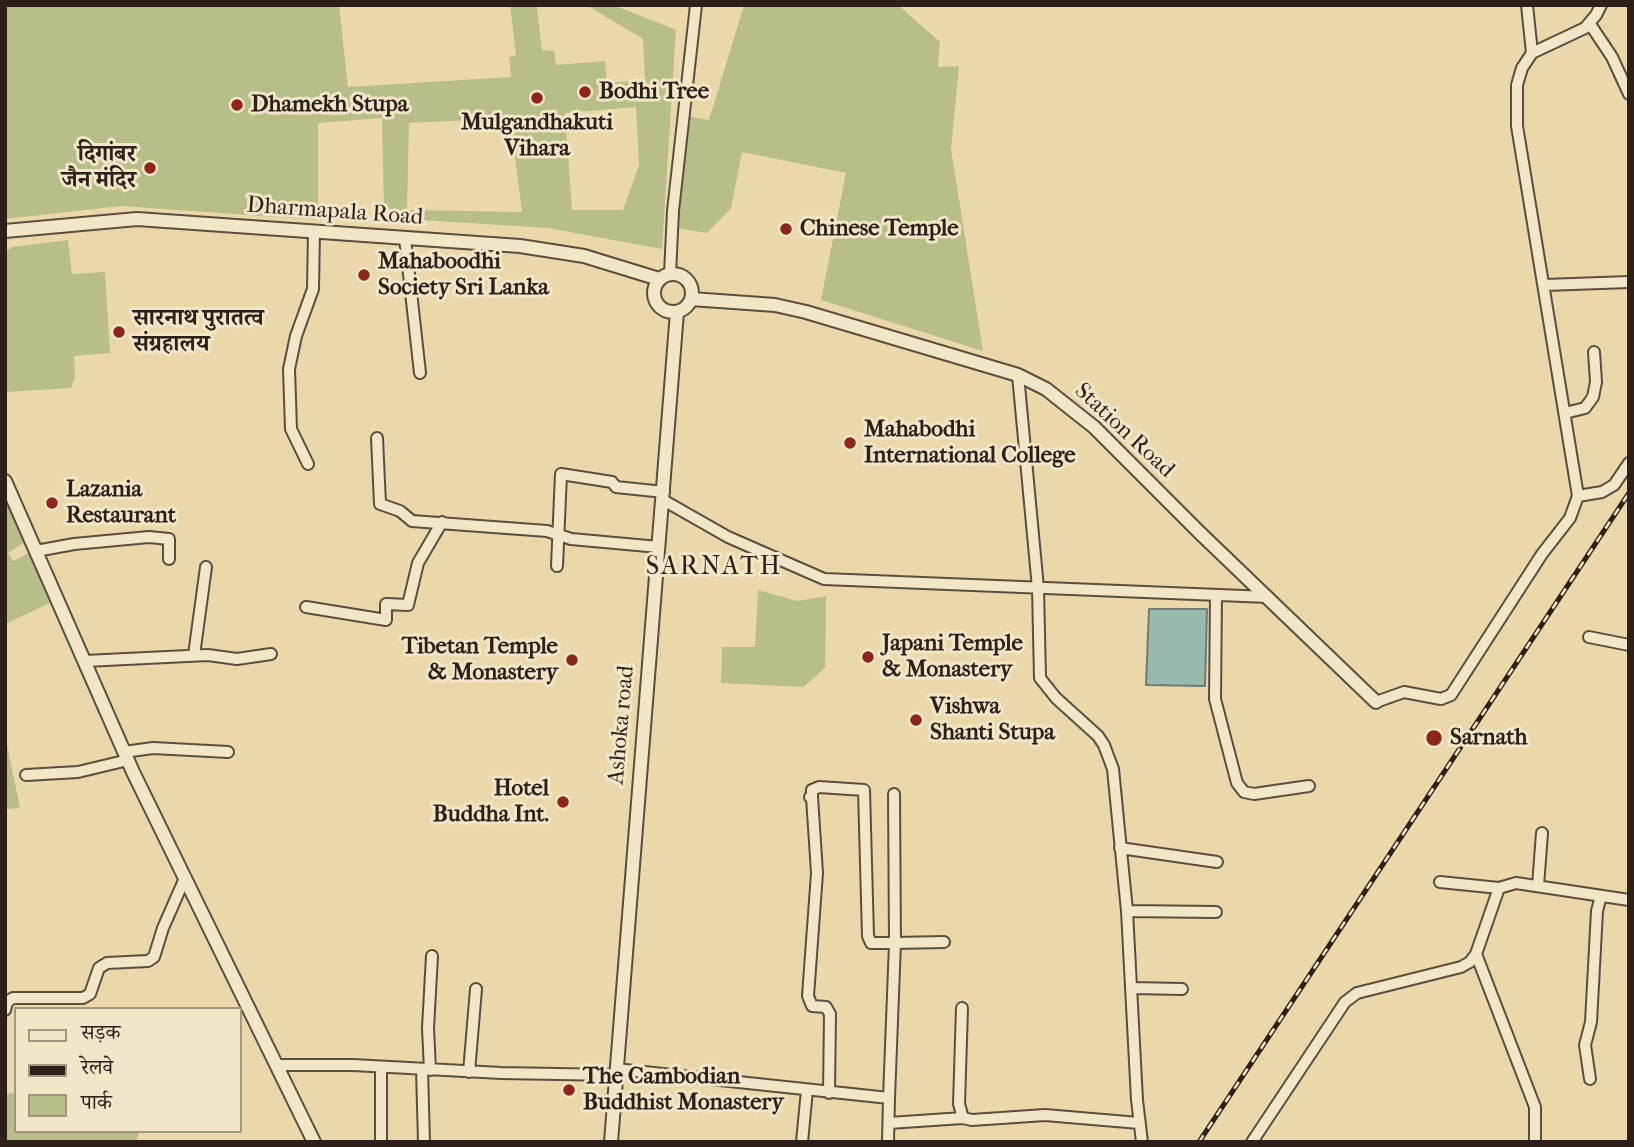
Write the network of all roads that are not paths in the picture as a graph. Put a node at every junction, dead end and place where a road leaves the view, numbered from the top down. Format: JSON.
{"nodes":[{"id":1,"x":696,"y":5,"type":"edge"},
{"id":2,"x":1527,"y":5,"type":"edge"},
{"id":3,"x":1601,"y":5,"type":"edge"},
{"id":4,"x":1590,"y":24,"type":"junction"},
{"id":5,"x":1532,"y":53,"type":"junction"},
{"id":6,"x":1629,"y":94,"type":"edge"},
{"id":7,"x":5,"y":231,"type":"edge"},
{"id":8,"x":314,"y":231,"type":"junction"},
{"id":9,"x":405,"y":238,"type":"junction"},
{"id":10,"x":664,"y":276,"type":"junction"},
{"id":11,"x":1629,"y":282,"type":"edge"},
{"id":12,"x":1545,"y":285,"type":"junction"},
{"id":13,"x":691,"y":299,"type":"junction"},
{"id":14,"x":677,"y":312,"type":"junction"},
{"id":15,"x":1594,"y":352,"type":"dead end"},
{"id":16,"x":420,"y":373,"type":"dead end"},
{"id":17,"x":1018,"y":375,"type":"junction"},
{"id":18,"x":1565,"y":413,"type":"junction"},
{"id":19,"x":377,"y":438,"type":"dead end"},
{"id":20,"x":1629,"y":463,"type":"edge"},
{"id":21,"x":308,"y":464,"type":"dead end"},
{"id":22,"x":5,"y":481,"type":"edge"},
{"id":23,"x":663,"y":496,"type":"junction"},
{"id":24,"x":1578,"y":496,"type":"junction"},
{"id":25,"x":442,"y":522,"type":"junction"},
{"id":26,"x":559,"y":534,"type":"junction"},
{"id":27,"x":659,"y":547,"type":"junction"},
{"id":28,"x":36,"y":551,"type":"junction"},
{"id":29,"x":169,"y":559,"type":"dead end"},
{"id":30,"x":557,"y":566,"type":"dead end"},
{"id":31,"x":206,"y":567,"type":"dead end"},
{"id":32,"x":1038,"y":588,"type":"junction"},
{"id":33,"x":1216,"y":595,"type":"junction"},
{"id":34,"x":1268,"y":597,"type":"junction"},
{"id":35,"x":306,"y":607,"type":"dead end"},
{"id":36,"x":1589,"y":637,"type":"dead end"},
{"id":37,"x":1629,"y":645,"type":"edge"},
{"id":38,"x":271,"y":654,"type":"dead end"},
{"id":39,"x":194,"y":655,"type":"junction"},
{"id":40,"x":85,"y":661,"type":"junction"},
{"id":41,"x":1376,"y":702,"type":"joint"},
{"id":42,"x":228,"y":752,"type":"dead end"},
{"id":43,"x":126,"y":756,"type":"junction"},
{"id":44,"x":26,"y":775,"type":"dead end"},
{"id":45,"x":1309,"y":786,"type":"dead end"},
{"id":46,"x":894,"y":794,"type":"dead end"},
{"id":47,"x":1542,"y":833,"type":"dead end"},
{"id":48,"x":1121,"y":848,"type":"junction"},
{"id":49,"x":1217,"y":862,"type":"dead end"},
{"id":50,"x":185,"y":878,"type":"junction"},
{"id":51,"x":1440,"y":882,"type":"dead end"},
{"id":52,"x":1538,"y":886,"type":"junction"},
{"id":53,"x":1499,"y":888,"type":"junction"},
{"id":54,"x":1601,"y":896,"type":"junction"},
{"id":55,"x":1629,"y":901,"type":"edge"},
{"id":56,"x":1127,"y":911,"type":"junction"},
{"id":57,"x":1216,"y":912,"type":"dead end"},
{"id":58,"x":944,"y":942,"type":"dead end"},
{"id":59,"x":895,"y":943,"type":"junction"},
{"id":60,"x":1476,"y":954,"type":"junction"},
{"id":61,"x":432,"y":956,"type":"dead end"},
{"id":62,"x":1132,"y":988,"type":"junction"},
{"id":63,"x":476,"y":989,"type":"dead end"},
{"id":64,"x":1182,"y":989,"type":"dead end"},
{"id":65,"x":962,"y":1007,"type":"dead end"},
{"id":66,"x":5,"y":1010,"type":"edge"},
{"id":67,"x":277,"y":1065,"type":"junction"},
{"id":68,"x":381,"y":1067,"type":"junction"},
{"id":69,"x":426,"y":1069,"type":"junction"},
{"id":70,"x":470,"y":1072,"type":"junction"},
{"id":71,"x":615,"y":1072,"type":"junction"},
{"id":72,"x":1590,"y":1079,"type":"dead end"},
{"id":73,"x":807,"y":1090,"type":"junction"},
{"id":74,"x":829,"y":1093,"type":"junction"},
{"id":75,"x":889,"y":1098,"type":"junction"},
{"id":76,"x":963,"y":1118,"type":"junction"},
{"id":77,"x":889,"y":1123,"type":"junction"},
{"id":78,"x":1139,"y":1123,"type":"junction"},
{"id":79,"x":381,"y":1139,"type":"dead end"},
{"id":80,"x":314,"y":1142,"type":"edge"},
{"id":81,"x":424,"y":1142,"type":"edge"},
{"id":82,"x":611,"y":1142,"type":"edge"},
{"id":83,"x":802,"y":1142,"type":"edge"},
{"id":84,"x":888,"y":1142,"type":"edge"},
{"id":85,"x":1142,"y":1142,"type":"edge"},
{"id":86,"x":1252,"y":1142,"type":"edge"},
{"id":87,"x":1535,"y":1142,"type":"edge"}],
"edges":[{"from":1,"to":10,"type":"street"},
{"from":2,"to":5,"type":"street"},
{"from":3,"to":4,"type":"street"},
{"from":4,"to":5,"type":"street"},
{"from":4,"to":6,"type":"street"},
{"from":5,"to":12,"type":"street"},
{"from":7,"to":8,"type":"street","name":"Dharmapala Road"},
{"from":8,"to":9,"type":"street","name":"Dharmapala Road"},
{"from":8,"to":21,"type":"street"},
{"from":9,"to":10,"type":"street","name":"Dharmapala Road"},
{"from":9,"to":16,"type":"street"},
{"from":10,"to":13,"type":"street"},
{"from":10,"to":14,"type":"street"},
{"from":11,"to":12,"type":"street"},
{"from":12,"to":18,"type":"street"},
{"from":13,"to":14,"type":"street"},
{"from":13,"to":17,"type":"street","name":"Station Road"},
{"from":14,"to":23,"type":"street","name":"Ashoka road"},
{"from":15,"to":18,"type":"street"},
{"from":17,"to":32,"type":"street"},
{"from":17,"to":34,"type":"street","name":"Station Road"},
{"from":18,"to":24,"type":"street"},
{"from":19,"to":25,"type":"street"},
{"from":20,"to":24,"type":"street"},
{"from":22,"to":28,"type":"street"},
{"from":23,"to":26,"type":"street"},
{"from":23,"to":27,"type":"street","name":"Ashoka road"},
{"from":23,"to":32,"type":"street"},
{"from":24,"to":41,"type":"street"},
{"from":25,"to":26,"type":"street"},
{"from":25,"to":35,"type":"street"},
{"from":26,"to":27,"type":"street"},
{"from":26,"to":30,"type":"street"},
{"from":27,"to":71,"type":"street","name":"Ashoka road"},
{"from":28,"to":29,"type":"street"},
{"from":28,"to":40,"type":"street"},
{"from":31,"to":39,"type":"street"},
{"from":32,"to":33,"type":"street"},
{"from":32,"to":48,"type":"street"},
{"from":33,"to":34,"type":"street"},
{"from":33,"to":45,"type":"street"},
{"from":34,"to":41,"type":"street","name":"Station Road"},
{"from":36,"to":37,"type":"street"},
{"from":38,"to":39,"type":"street"},
{"from":39,"to":40,"type":"street"},
{"from":40,"to":43,"type":"street"},
{"from":42,"to":43,"type":"street"},
{"from":43,"to":44,"type":"street"},
{"from":43,"to":50,"type":"street"},
{"from":46,"to":59,"type":"street"},
{"from":47,"to":52,"type":"street"},
{"from":48,"to":49,"type":"street"},
{"from":48,"to":56,"type":"street"},
{"from":50,"to":66,"type":"street"},
{"from":50,"to":67,"type":"street"},
{"from":51,"to":53,"type":"street"},
{"from":52,"to":53,"type":"street"},
{"from":52,"to":54,"type":"street"},
{"from":53,"to":60,"type":"street"},
{"from":54,"to":55,"type":"street"},
{"from":54,"to":72,"type":"street"},
{"from":56,"to":57,"type":"street"},
{"from":56,"to":62,"type":"street"},
{"from":58,"to":59,"type":"street"},
{"from":59,"to":74,"type":"street"},
{"from":59,"to":75,"type":"street"},
{"from":60,"to":86,"type":"street"},
{"from":60,"to":87,"type":"street"},
{"from":61,"to":69,"type":"street"},
{"from":62,"to":64,"type":"street"},
{"from":62,"to":78,"type":"street"},
{"from":63,"to":70,"type":"street"},
{"from":65,"to":76,"type":"street"},
{"from":67,"to":68,"type":"street"},
{"from":67,"to":80,"type":"street"},
{"from":68,"to":69,"type":"street"},
{"from":68,"to":79,"type":"street"},
{"from":69,"to":70,"type":"street"},
{"from":69,"to":81,"type":"street"},
{"from":70,"to":71,"type":"street"},
{"from":71,"to":73,"type":"street"},
{"from":71,"to":82,"type":"street","name":"Ashoka road"},
{"from":73,"to":74,"type":"street"},
{"from":73,"to":83,"type":"street"},
{"from":74,"to":75,"type":"street"},
{"from":75,"to":77,"type":"street"},
{"from":76,"to":77,"type":"street"},
{"from":76,"to":78,"type":"street"},
{"from":77,"to":84,"type":"street"},
{"from":78,"to":85,"type":"street"}]}
